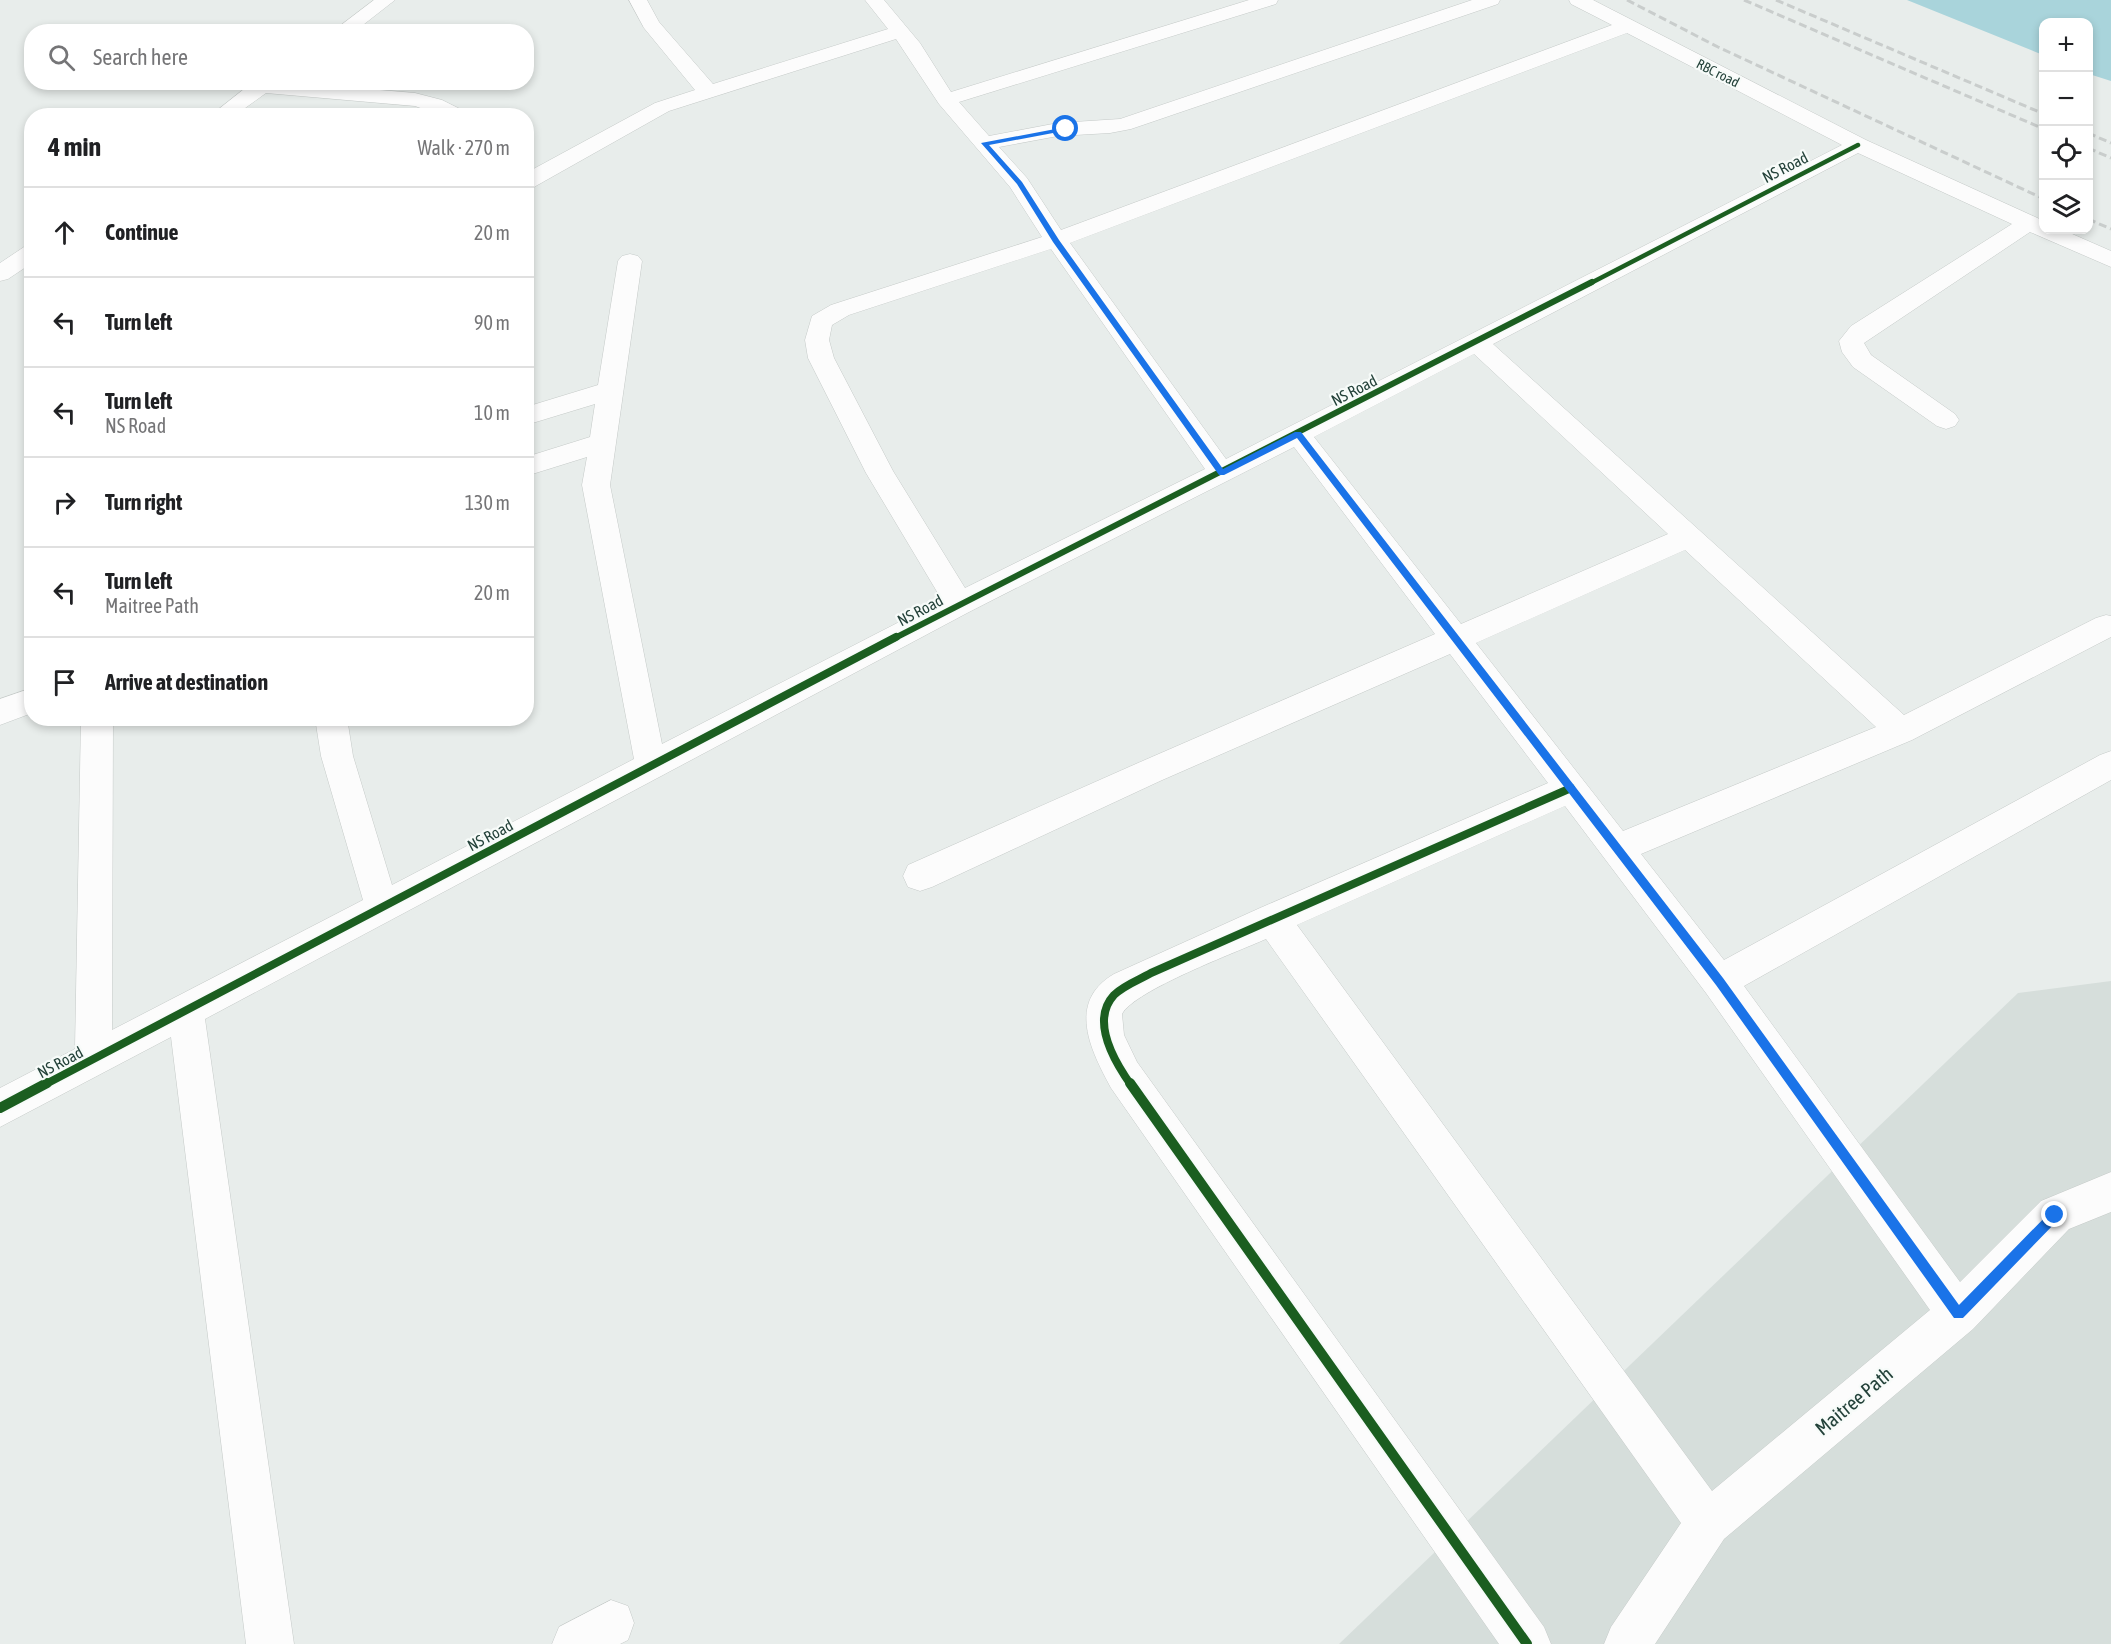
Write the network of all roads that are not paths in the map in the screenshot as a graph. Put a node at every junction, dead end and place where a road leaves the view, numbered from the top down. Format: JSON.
{"nodes":[{"id":1,"x":386,"y":0,"type":"edge"},
{"id":2,"x":638,"y":0,"type":"edge"},
{"id":3,"x":874,"y":0,"type":"edge"},
{"id":4,"x":1269,"y":0,"type":"edge"},
{"id":5,"x":1491,"y":0,"type":"edge"},
{"id":6,"x":1578,"y":0,"type":"edge"},
{"id":7,"x":352,"y":24,"type":"edge"},
{"id":8,"x":1627,"y":26,"type":"junction"},
{"id":9,"x":900,"y":32,"type":"junction"},
{"id":10,"x":256,"y":90,"type":"edge"},
{"id":11,"x":313,"y":90,"type":"edge"},
{"id":12,"x":709,"y":93,"type":"junction"},
{"id":13,"x":946,"y":100,"type":"junction"},
{"id":14,"x":231,"y":108,"type":"edge"},
{"id":15,"x":445,"y":108,"type":"edge"},
{"id":16,"x":985,"y":143,"type":"junction"},
{"id":17,"x":1858,"y":145,"type":"junction"},
{"id":18,"x":534,"y":171,"type":"edge"},
{"id":19,"x":2027,"y":224,"type":"junction"},
{"id":20,"x":1056,"y":240,"type":"junction"},
{"id":21,"x":24,"y":258,"type":"edge"},
{"id":22,"x":2111,"y":260,"type":"edge"},
{"id":23,"x":630,"y":261,"type":"dead end"},
{"id":24,"x":0,"y":274,"type":"edge"},
{"id":25,"x":1476,"y":342,"type":"junction"},
{"id":26,"x":612,"y":390,"type":"junction"},
{"id":27,"x":534,"y":414,"type":"edge"},
{"id":28,"x":1946,"y":420,"type":"dead end"},
{"id":29,"x":1298,"y":434,"type":"junction"},
{"id":30,"x":604,"y":442,"type":"junction"},
{"id":31,"x":534,"y":464,"type":"edge"},
{"id":32,"x":1222,"y":473,"type":"junction"},
{"id":33,"x":1689,"y":537,"type":"junction"},
{"id":34,"x":959,"y":604,"type":"junction"},
{"id":35,"x":2106,"y":626,"type":"dead end"},
{"id":36,"x":1457,"y":638,"type":"junction"},
{"id":37,"x":24,"y":703,"type":"edge"},
{"id":38,"x":0,"y":712,"type":"edge"},
{"id":39,"x":97,"y":726,"type":"edge"},
{"id":40,"x":333,"y":726,"type":"edge"},
{"id":41,"x":1901,"y":731,"type":"junction"},
{"id":42,"x":2111,"y":764,"type":"edge"},
{"id":43,"x":651,"y":766,"type":"junction"},
{"id":44,"x":1571,"y":788,"type":"junction"},
{"id":45,"x":1617,"y":849,"type":"junction"},
{"id":46,"x":920,"y":876,"type":"dead end"},
{"id":47,"x":382,"y":907,"type":"junction"},
{"id":48,"x":1272,"y":918,"type":"junction"},
{"id":49,"x":1719,"y":981,"type":"junction"},
{"id":50,"x":186,"y":1010,"type":"junction"},
{"id":51,"x":93,"y":1059,"type":"junction"},
{"id":52,"x":0,"y":1108,"type":"edge"},
{"id":53,"x":2111,"y":1192,"type":"edge"},
{"id":54,"x":1958,"y":1314,"type":"junction"},
{"id":55,"x":1708,"y":1523,"type":"junction"},
{"id":56,"x":270,"y":1644,"type":"edge"},
{"id":57,"x":1527,"y":1644,"type":"edge"},
{"id":58,"x":1628,"y":1644,"type":"edge"}],
"edges":[{"from":1,"to":7,"type":"street"},
{"from":2,"to":12,"type":"street"},
{"from":3,"to":9,"type":"street"},
{"from":4,"to":13,"type":"street"},
{"from":5,"to":16,"type":"street"},
{"from":6,"to":8,"type":"street","name":"RBC road"},
{"from":8,"to":17,"type":"street","name":"RBC road"},
{"from":8,"to":20,"type":"street"},
{"from":9,"to":12,"type":"street"},
{"from":9,"to":13,"type":"street"},
{"from":10,"to":14,"type":"street"},
{"from":11,"to":15,"type":"street"},
{"from":12,"to":18,"type":"street"},
{"from":13,"to":16,"type":"street"},
{"from":16,"to":20,"type":"street"},
{"from":17,"to":19,"type":"street","name":"RBC road"},
{"from":17,"to":25,"type":"street","name":"NS Road"},
{"from":19,"to":22,"type":"street","name":"RBC road"},
{"from":19,"to":28,"type":"street"},
{"from":20,"to":32,"type":"street"},
{"from":20,"to":34,"type":"street"},
{"from":21,"to":24,"type":"street"},
{"from":23,"to":26,"type":"street"},
{"from":25,"to":29,"type":"street","name":"NS Road"},
{"from":25,"to":33,"type":"street"},
{"from":26,"to":27,"type":"street"},
{"from":26,"to":30,"type":"street"},
{"from":29,"to":32,"type":"street","name":"NS Road"},
{"from":29,"to":36,"type":"street"},
{"from":30,"to":31,"type":"street"},
{"from":30,"to":43,"type":"street"},
{"from":32,"to":34,"type":"street","name":"NS Road"},
{"from":33,"to":36,"type":"street"},
{"from":33,"to":41,"type":"street"},
{"from":34,"to":43,"type":"street","name":"NS Road"},
{"from":35,"to":41,"type":"street"},
{"from":36,"to":44,"type":"street"},
{"from":36,"to":46,"type":"street"},
{"from":37,"to":38,"type":"street"},
{"from":39,"to":51,"type":"street"},
{"from":40,"to":47,"type":"street"},
{"from":41,"to":45,"type":"street"},
{"from":42,"to":49,"type":"street"},
{"from":43,"to":47,"type":"street","name":"NS Road"},
{"from":44,"to":45,"type":"street"},
{"from":44,"to":48,"type":"street"},
{"from":45,"to":49,"type":"street"},
{"from":47,"to":50,"type":"street","name":"NS Road"},
{"from":48,"to":55,"type":"street"},
{"from":48,"to":57,"type":"street"},
{"from":49,"to":54,"type":"street"},
{"from":50,"to":51,"type":"street","name":"NS Road"},
{"from":50,"to":56,"type":"street"},
{"from":51,"to":52,"type":"street","name":"NS Road"},
{"from":53,"to":54,"type":"street","name":"Maitree Path"},
{"from":54,"to":55,"type":"street","name":"Maitree Path"},
{"from":55,"to":58,"type":"street","name":"Maitree Path"}]}
